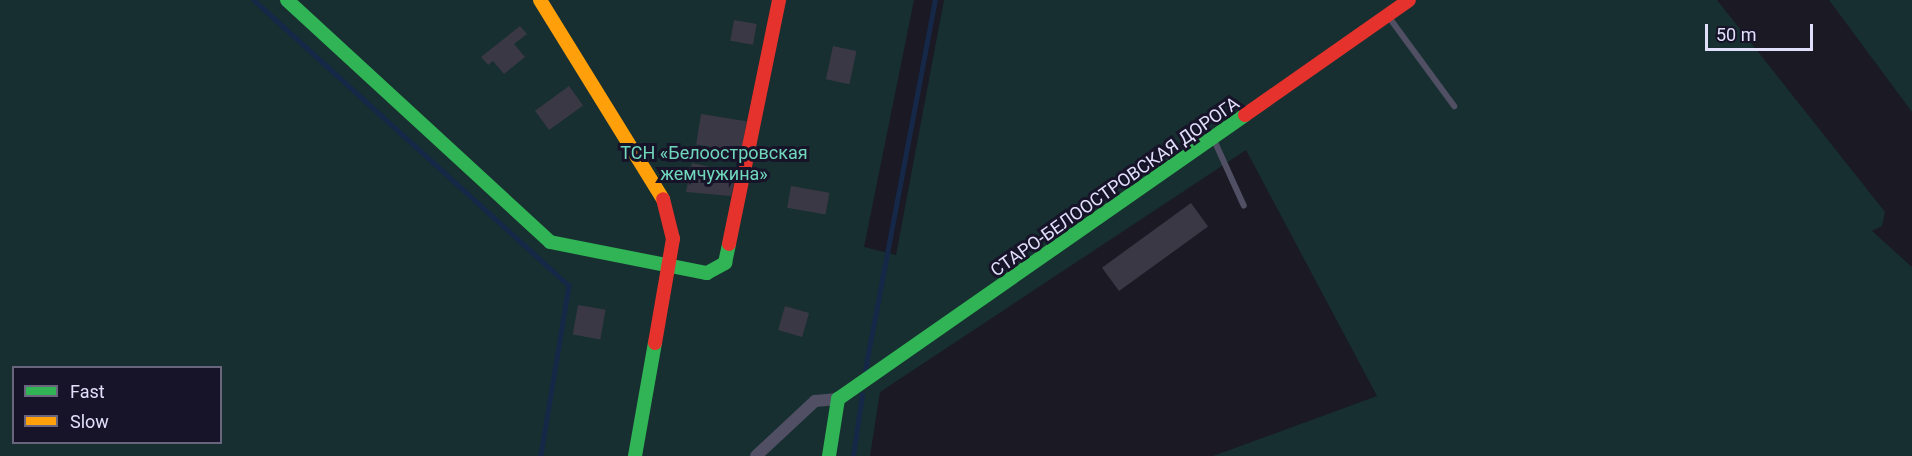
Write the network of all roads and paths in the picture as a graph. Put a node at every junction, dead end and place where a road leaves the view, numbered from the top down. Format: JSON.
{"nodes":[{"id":1,"x":287,"y":0,"type":"edge"},
{"id":2,"x":540,"y":0,"type":"edge"},
{"id":3,"x":779,"y":0,"type":"edge"},
{"id":4,"x":1409,"y":0,"type":"edge"},
{"id":5,"x":1388,"y":16,"type":"junction"},
{"id":6,"x":1454,"y":106,"type":"dead end"},
{"id":7,"x":1214,"y":140,"type":"junction"},
{"id":8,"x":1244,"y":206,"type":"dead end"},
{"id":9,"x":670,"y":267,"type":"junction"},
{"id":10,"x":838,"y":399,"type":"junction"},
{"id":11,"x":635,"y":456,"type":"edge"},
{"id":12,"x":756,"y":456,"type":"edge"},
{"id":13,"x":829,"y":456,"type":"edge"}],
"edges":[{"from":1,"to":9,"type":"street"},
{"from":2,"to":9,"type":"street"},
{"from":3,"to":9,"type":"street"},
{"from":4,"to":5,"type":"street","name":"СТАРО-БЕЛООСТРОВСКАЯ ДОРОГА"},
{"from":5,"to":6,"type":"lane"},
{"from":5,"to":7,"type":"street","name":"СТАРО-БЕЛООСТРОВСКАЯ ДОРОГА"},
{"from":7,"to":8,"type":"lane"},
{"from":7,"to":10,"type":"street","name":"СТАРО-БЕЛООСТРОВСКАЯ ДОРОГА"},
{"from":9,"to":11,"type":"street"},
{"from":10,"to":12,"type":"street"},
{"from":10,"to":13,"type":"street"}]}
